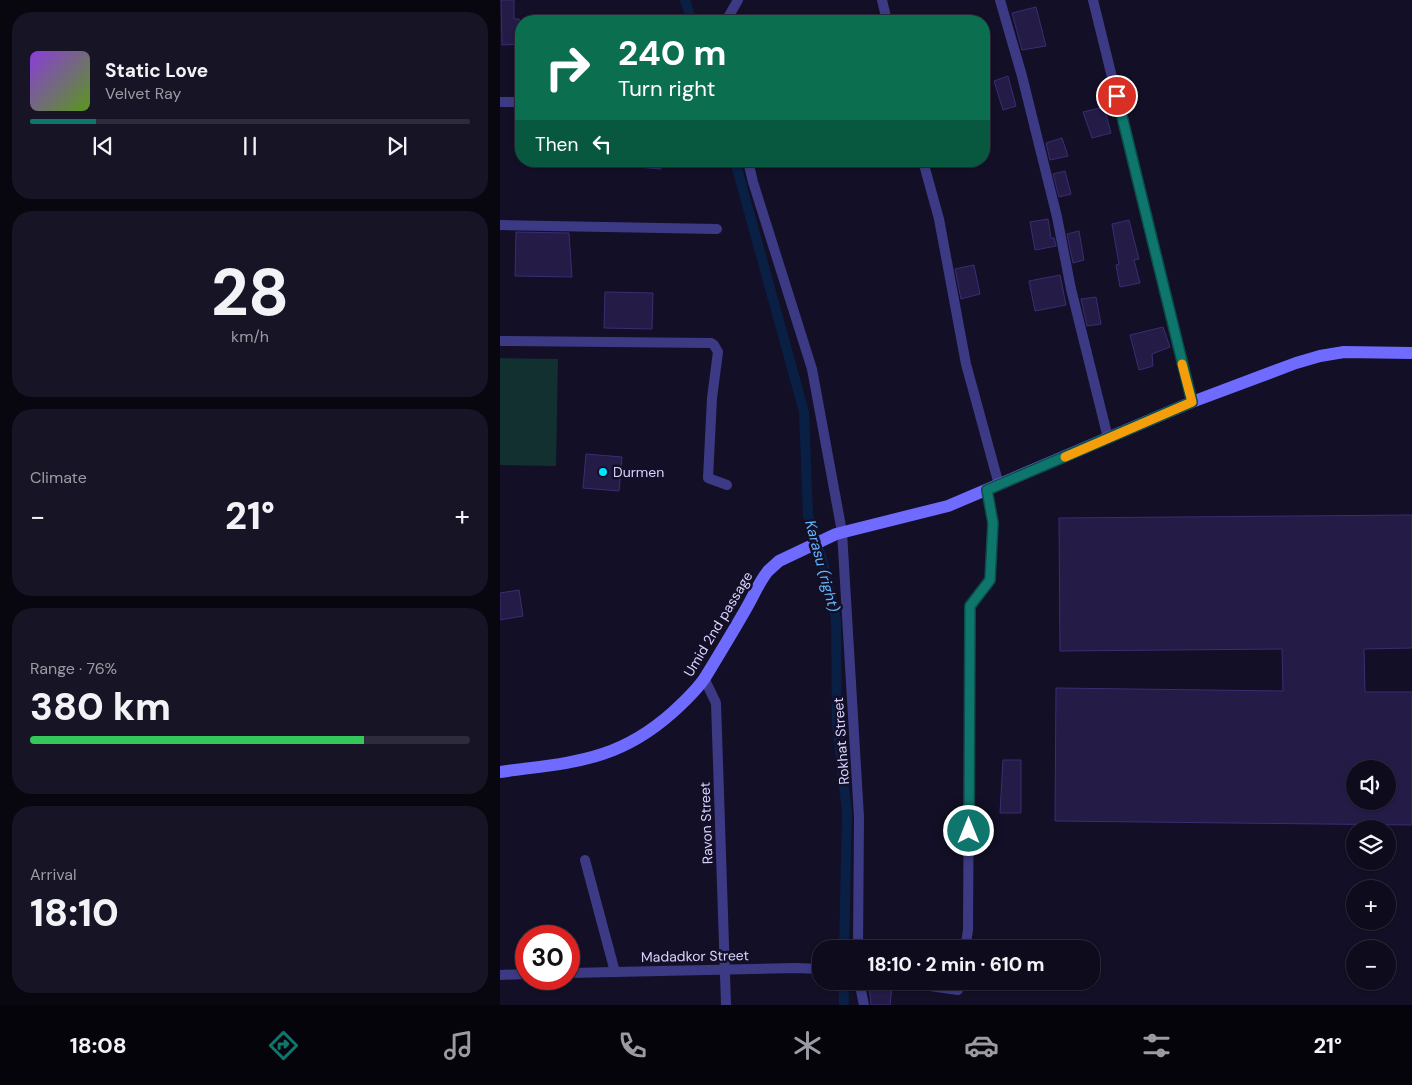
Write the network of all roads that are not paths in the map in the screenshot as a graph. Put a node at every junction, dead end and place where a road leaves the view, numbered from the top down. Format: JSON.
{"nodes":[{"id":1,"x":738,"y":0,"type":"edge"},
{"id":2,"x":882,"y":0,"type":"edge"},
{"id":3,"x":1000,"y":0,"type":"edge"},
{"id":4,"x":1093,"y":0,"type":"edge"},
{"id":5,"x":729,"y":15,"type":"edge"},
{"id":6,"x":886,"y":15,"type":"edge"},
{"id":7,"x":500,"y":102,"type":"edge"},
{"id":8,"x":515,"y":102,"type":"edge"},
{"id":9,"x":749,"y":167,"type":"edge"},
{"id":10,"x":925,"y":167,"type":"edge"},
{"id":11,"x":500,"y":225,"type":"edge"},
{"id":12,"x":717,"y":229,"type":"dead end"},
{"id":13,"x":500,"y":341,"type":"edge"},
{"id":14,"x":1412,"y":353,"type":"edge"},
{"id":15,"x":1192,"y":402,"type":"junction"},
{"id":16,"x":1108,"y":438,"type":"junction"},
{"id":17,"x":727,"y":485,"type":"dead end"},
{"id":18,"x":999,"y":485,"type":"junction"},
{"id":19,"x":987,"y":490,"type":"junction"},
{"id":20,"x":839,"y":533,"type":"junction"},
{"id":21,"x":704,"y":678,"type":"junction"},
{"id":22,"x":500,"y":772,"type":"edge"},
{"id":23,"x":584,"y":860,"type":"dead end"},
{"id":24,"x":858,"y":940,"type":"edge"},
{"id":25,"x":966,"y":940,"type":"edge"},
{"id":26,"x":725,"y":969,"type":"junction"},
{"id":27,"x":812,"y":969,"type":"edge"},
{"id":28,"x":615,"y":972,"type":"junction"},
{"id":29,"x":580,"y":973,"type":"edge"},
{"id":30,"x":515,"y":974,"type":"edge"},
{"id":31,"x":500,"y":975,"type":"edge"},
{"id":32,"x":861,"y":990,"type":"edge"},
{"id":33,"x":726,"y":1005,"type":"edge"},
{"id":34,"x":864,"y":1005,"type":"edge"}],
"edges":[{"from":1,"to":5,"type":"street"},
{"from":2,"to":6,"type":"street"},
{"from":3,"to":16,"type":"street"},
{"from":4,"to":15,"type":"street"},
{"from":7,"to":8,"type":"street"},
{"from":9,"to":20,"type":"street","name":"Rokhat Street"},
{"from":10,"to":18,"type":"street"},
{"from":11,"to":12,"type":"street"},
{"from":13,"to":17,"type":"street"},
{"from":14,"to":15,"type":"main road","name":"Umid 2nd passage"},
{"from":15,"to":16,"type":"main road","name":"Umid 2nd passage"},
{"from":16,"to":18,"type":"main road","name":"Umid 2nd passage"},
{"from":18,"to":19,"type":"main road","name":"Umid 2nd passage"},
{"from":19,"to":20,"type":"main road","name":"Umid 2nd passage"},
{"from":19,"to":25,"type":"street"},
{"from":20,"to":21,"type":"main road","name":"Umid 2nd passage"},
{"from":20,"to":24,"type":"street","name":"Rokhat Street"},
{"from":21,"to":22,"type":"main road","name":"Umid 2nd passage"},
{"from":21,"to":26,"type":"street","name":"Ravon Street"},
{"from":23,"to":28,"type":"street"},
{"from":26,"to":27,"type":"street","name":"Madadkor Street"},
{"from":26,"to":28,"type":"street","name":"Madadkor Street"},
{"from":26,"to":33,"type":"street","name":"Ravon Street"},
{"from":28,"to":29,"type":"street","name":"Madadkor Street"},
{"from":30,"to":31,"type":"street"},
{"from":32,"to":34,"type":"street"}]}
